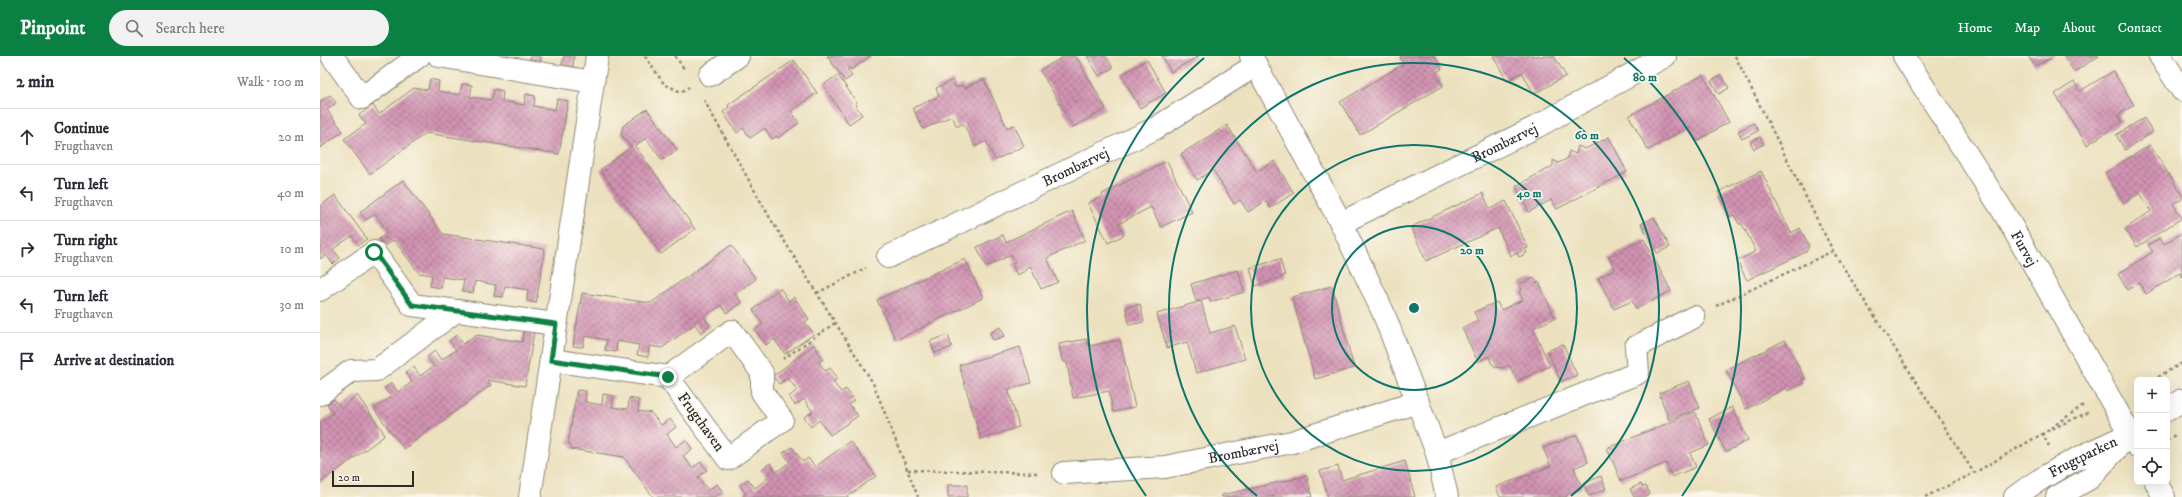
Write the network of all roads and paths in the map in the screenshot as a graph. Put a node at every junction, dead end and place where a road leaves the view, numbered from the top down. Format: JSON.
{"nodes":[{"id":1,"x":332,"y":56,"type":"edge"},
{"id":2,"x":419,"y":56,"type":"edge"},
{"id":3,"x":439,"y":56,"type":"edge"},
{"id":4,"x":597,"y":56,"type":"edge"},
{"id":5,"x":645,"y":56,"type":"edge"},
{"id":6,"x":675,"y":56,"type":"edge"},
{"id":7,"x":738,"y":56,"type":"edge"},
{"id":8,"x":1665,"y":56,"type":"edge"},
{"id":9,"x":1735,"y":56,"type":"edge"},
{"id":10,"x":1904,"y":56,"type":"edge"},
{"id":11,"x":2160,"y":56,"type":"edge"},
{"id":12,"x":496,"y":61,"type":"edge"},
{"id":13,"x":1254,"y":61,"type":"edge"},
{"id":14,"x":702,"y":79,"type":"junction"},
{"id":15,"x":594,"y":82,"type":"junction"},
{"id":16,"x":2182,"y":90,"type":"edge"},
{"id":17,"x":1341,"y":222,"type":"junction"},
{"id":18,"x":1833,"y":250,"type":"junction"},
{"id":19,"x":888,"y":257,"type":"joint"},
{"id":20,"x":320,"y":290,"type":"edge"},
{"id":21,"x":817,"y":293,"type":"junction"},
{"id":22,"x":456,"y":311,"type":"junction"},
{"id":23,"x":1694,"y":317,"type":"joint"},
{"id":24,"x":835,"y":323,"type":"junction"},
{"id":25,"x":556,"y":324,"type":"junction"},
{"id":26,"x":551,"y":360,"type":"junction"},
{"id":27,"x":2182,"y":363,"type":"edge"},
{"id":28,"x":762,"y":373,"type":"junction"},
{"id":29,"x":668,"y":377,"type":"junction"},
{"id":30,"x":2158,"y":377,"type":"edge"},
{"id":31,"x":320,"y":394,"type":"edge"},
{"id":32,"x":2182,"y":400,"type":"edge"},
{"id":33,"x":1418,"y":402,"type":"junction"},
{"id":34,"x":2170,"y":408,"type":"edge"},
{"id":35,"x":2063,"y":418,"type":"dead end"},
{"id":36,"x":2134,"y":434,"type":"edge"},
{"id":37,"x":2134,"y":436,"type":"edge"},
{"id":38,"x":2134,"y":437,"type":"edge"},
{"id":39,"x":1437,"y":453,"type":"junction"},
{"id":40,"x":908,"y":470,"type":"junction"},
{"id":41,"x":1064,"y":473,"type":"joint"},
{"id":42,"x":1974,"y":473,"type":"junction"},
{"id":43,"x":2158,"y":485,"type":"edge"},
{"id":44,"x":530,"y":497,"type":"edge"},
{"id":45,"x":918,"y":497,"type":"edge"},
{"id":46,"x":1447,"y":497,"type":"edge"},
{"id":47,"x":1925,"y":497,"type":"edge"},
{"id":48,"x":2015,"y":497,"type":"edge"},
{"id":49,"x":2057,"y":497,"type":"edge"},
{"id":50,"x":2164,"y":497,"type":"edge"}],
"edges":[{"from":1,"to":2,"type":"street"},
{"from":3,"to":12,"type":"street"},
{"from":4,"to":15,"type":"street"},
{"from":5,"to":14,"type":"path"},
{"from":6,"to":14,"type":"path"},
{"from":7,"to":14,"type":"street"},
{"from":8,"to":17,"type":"street","name":"Brombærvej"},
{"from":9,"to":18,"type":"path"},
{"from":10,"to":36,"type":"street","name":"Furvej"},
{"from":11,"to":16,"type":"street"},
{"from":12,"to":15,"type":"street"},
{"from":13,"to":17,"type":"street","name":"Brombærvej"},
{"from":13,"to":19,"type":"street","name":"Brombærvej"},
{"from":14,"to":21,"type":"path"},
{"from":15,"to":25,"type":"street"},
{"from":17,"to":33,"type":"street","name":"Brombærvej"},
{"from":18,"to":23,"type":"path"},
{"from":18,"to":42,"type":"path"},
{"from":19,"to":21,"type":"path"},
{"from":20,"to":22,"type":"street"},
{"from":21,"to":24,"type":"path"},
{"from":22,"to":25,"type":"street"},
{"from":22,"to":31,"type":"street"},
{"from":23,"to":39,"type":"street"},
{"from":24,"to":28,"type":"path"},
{"from":24,"to":40,"type":"path"},
{"from":25,"to":26,"type":"street"},
{"from":26,"to":29,"type":"street","name":"Frugthaven"},
{"from":26,"to":44,"type":"street"},
{"from":27,"to":30,"type":"path"},
{"from":28,"to":29,"type":"street","name":"Frugthaven"},
{"from":28,"to":29,"type":"street","name":"Frugthaven"},
{"from":32,"to":34,"type":"street"},
{"from":33,"to":39,"type":"street","name":"Brombærvej"},
{"from":33,"to":41,"type":"street","name":"Brombærvej"},
{"from":35,"to":42,"type":"path"},
{"from":37,"to":48,"type":"street","name":"Frugtparken"},
{"from":38,"to":49,"type":"street","name":"Frugtparken"},
{"from":39,"to":46,"type":"street","name":"Brombærvej"},
{"from":40,"to":41,"type":"path"},
{"from":40,"to":45,"type":"path"},
{"from":42,"to":47,"type":"path"},
{"from":43,"to":50,"type":"street"}]}
